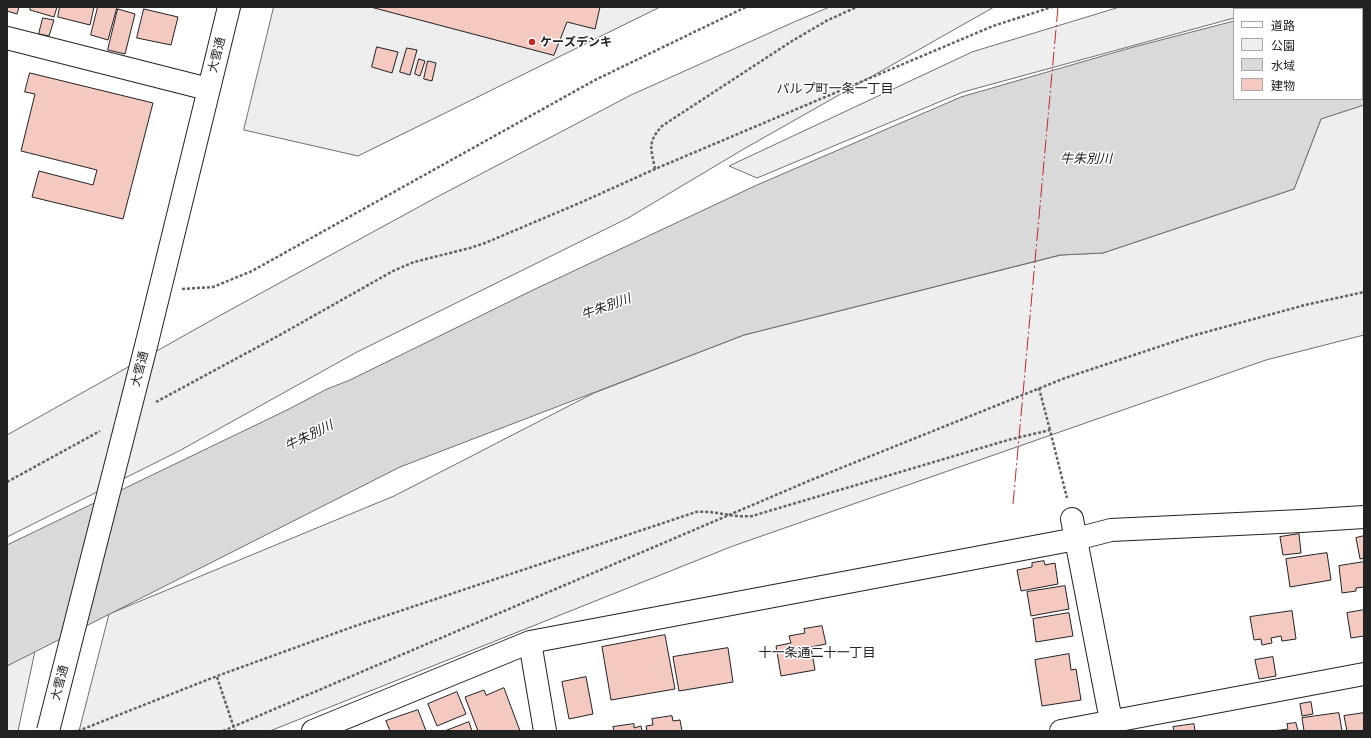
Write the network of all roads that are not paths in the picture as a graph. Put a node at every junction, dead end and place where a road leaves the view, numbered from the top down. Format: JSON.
{"nodes":[{"id":1,"x":229,"y":7,"type":"edge"},
{"id":2,"x":7,"y":38,"type":"edge"},
{"id":3,"x":208,"y":89,"type":"junction"},
{"id":4,"x":1364,"y":517,"type":"edge"},
{"id":5,"x":1074,"y":529,"type":"junction"},
{"id":6,"x":530,"y":642,"type":"junction"},
{"id":7,"x":1364,"y":674,"type":"edge"},
{"id":8,"x":1112,"y":726,"type":"edge"},
{"id":9,"x":48,"y":731,"type":"edge"},
{"id":10,"x":313,"y":731,"type":"edge"},
{"id":11,"x":545,"y":731,"type":"edge"},
{"id":12,"x":1061,"y":731,"type":"edge"}],
"edges":[{"from":1,"to":3,"type":"main road","name":"大雪通"},
{"from":2,"to":3,"type":"main road"},
{"from":3,"to":9,"type":"main road","name":"大雪通","bridge":true},
{"from":4,"to":5,"type":"main road"},
{"from":5,"to":6,"type":"main road"},
{"from":5,"to":8,"type":"main road"},
{"from":6,"to":10,"type":"main road"},
{"from":6,"to":11,"type":"main road"},
{"from":7,"to":8,"type":"main road"},
{"from":8,"to":12,"type":"main road"}]}
